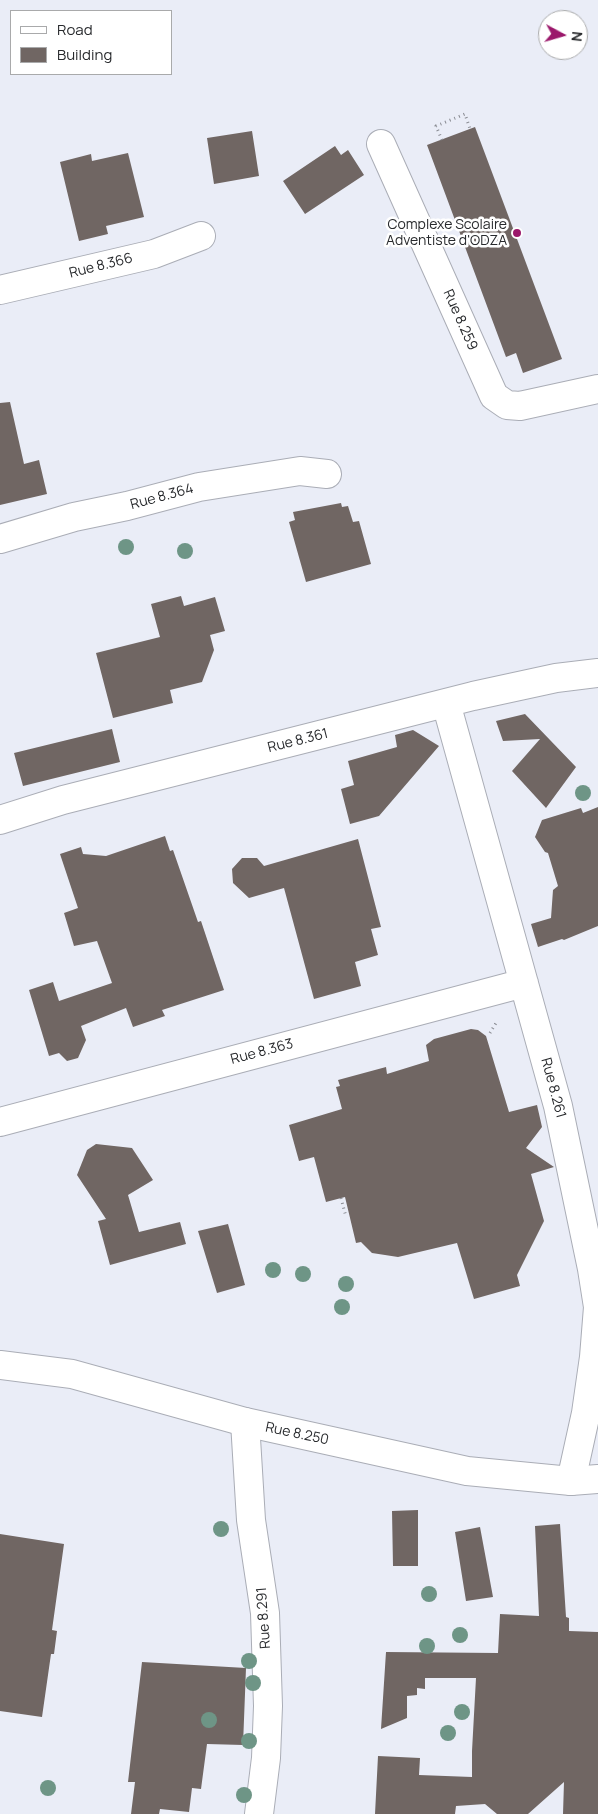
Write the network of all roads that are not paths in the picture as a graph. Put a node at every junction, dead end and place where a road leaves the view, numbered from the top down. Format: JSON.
{"nodes":[{"id":1,"x":381,"y":144,"type":"dead end"},
{"id":2,"x":201,"y":236,"type":"dead end"},
{"id":3,"x":0,"y":290,"type":"edge"},
{"id":4,"x":598,"y":389,"type":"edge"},
{"id":5,"x":328,"y":474,"type":"dead end"},
{"id":6,"x":0,"y":539,"type":"edge"},
{"id":7,"x":598,"y":673,"type":"edge"},
{"id":8,"x":446,"y":703,"type":"junction"},
{"id":9,"x":0,"y":820,"type":"edge"},
{"id":10,"x":524,"y":983,"type":"junction"},
{"id":11,"x":0,"y":1122,"type":"edge"},
{"id":12,"x":0,"y":1365,"type":"edge"},
{"id":13,"x":245,"y":1422,"type":"junction"},
{"id":14,"x":598,"y":1479,"type":"edge"},
{"id":15,"x":571,"y":1481,"type":"junction"},
{"id":16,"x":260,"y":1814,"type":"edge"}],
"edges":[{"from":1,"to":4,"type":"street","name":"Rue 8.259"},
{"from":2,"to":3,"type":"street","name":"Rue 8.366"},
{"from":5,"to":6,"type":"street","name":"Rue 8.364"},
{"from":7,"to":8,"type":"street","name":"Rue 8.361"},
{"from":8,"to":9,"type":"street","name":"Rue 8.361"},
{"from":8,"to":10,"type":"street","name":"Rue 8.261"},
{"from":10,"to":11,"type":"street","name":"Rue 8.363"},
{"from":10,"to":15,"type":"street","name":"Rue 8.261"},
{"from":12,"to":13,"type":"street","name":"Rue 8.250"},
{"from":13,"to":15,"type":"street","name":"Rue 8.250"},
{"from":13,"to":16,"type":"street","name":"Rue 8.291"},
{"from":14,"to":15,"type":"street","name":"Rue 8.250"}]}
